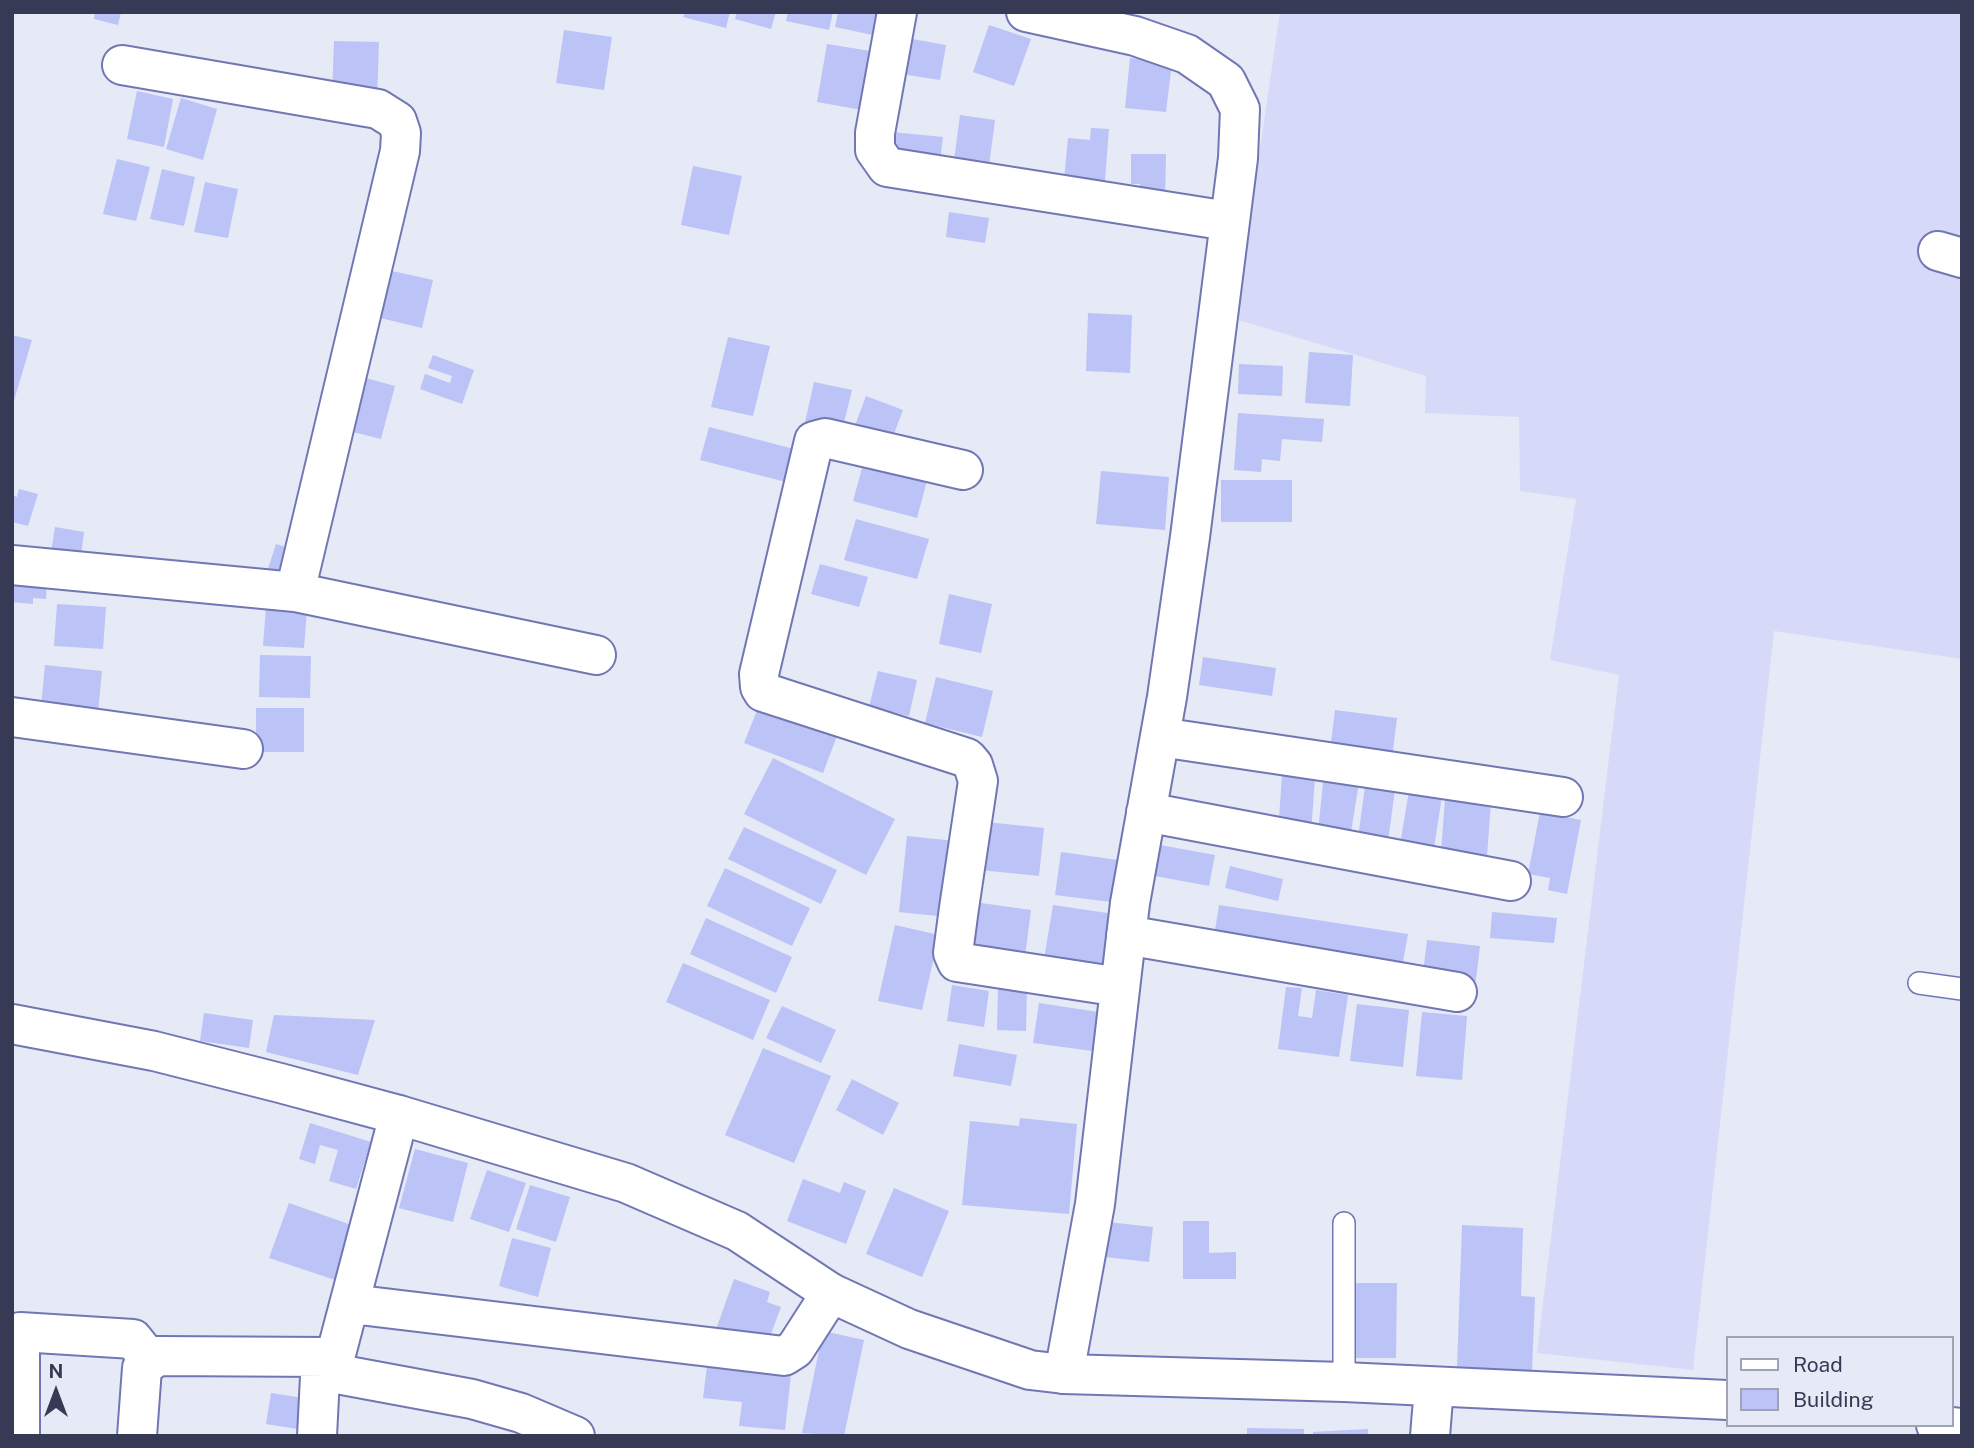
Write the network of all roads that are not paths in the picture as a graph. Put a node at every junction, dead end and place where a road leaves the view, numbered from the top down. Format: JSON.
{"nodes":[{"id":1,"x":897,"y":12,"type":"edge"},
{"id":2,"x":1026,"y":12,"type":"edge"},
{"id":3,"x":122,"y":65,"type":"dead end"},
{"id":4,"x":1228,"y":221,"type":"junction"},
{"id":5,"x":963,"y":470,"type":"dead end"},
{"id":6,"x":12,"y":565,"type":"edge"},
{"id":7,"x":295,"y":592,"type":"junction"},
{"id":8,"x":596,"y":655,"type":"dead end"},
{"id":9,"x":12,"y":716,"type":"edge"},
{"id":10,"x":1160,"y":737,"type":"junction"},
{"id":11,"x":243,"y":749,"type":"dead end"},
{"id":12,"x":1563,"y":797,"type":"dead end"},
{"id":13,"x":1146,"y":812,"type":"junction"},
{"id":14,"x":1511,"y":881,"type":"dead end"},
{"id":15,"x":1126,"y":935,"type":"junction"},
{"id":16,"x":1919,"y":983,"type":"dead end"},
{"id":17,"x":1120,"y":987,"type":"junction"},
{"id":18,"x":1962,"y":989,"type":"edge"},
{"id":19,"x":1457,"y":992,"type":"dead end"},
{"id":20,"x":12,"y":1024,"type":"edge"},
{"id":21,"x":399,"y":1115,"type":"junction"},
{"id":22,"x":1344,"y":1223,"type":"dead end"},
{"id":23,"x":831,"y":1293,"type":"junction"},
{"id":24,"x":351,"y":1304,"type":"junction"},
{"id":25,"x":149,"y":1359,"type":"junction"},
{"id":26,"x":321,"y":1364,"type":"junction"},
{"id":27,"x":1064,"y":1374,"type":"junction"},
{"id":28,"x":1344,"y":1382,"type":"junction"},
{"id":29,"x":1434,"y":1387,"type":"junction"},
{"id":30,"x":1726,"y":1400,"type":"edge"},
{"id":31,"x":20,"y":1436,"type":"edge"},
{"id":32,"x":137,"y":1436,"type":"edge"},
{"id":33,"x":317,"y":1436,"type":"edge"},
{"id":34,"x":575,"y":1436,"type":"edge"},
{"id":35,"x":1430,"y":1436,"type":"edge"}],
"edges":[{"from":1,"to":4,"type":"street"},
{"from":2,"to":4,"type":"street"},
{"from":3,"to":7,"type":"street"},
{"from":4,"to":10,"type":"street"},
{"from":5,"to":17,"type":"street"},
{"from":6,"to":7,"type":"street"},
{"from":7,"to":8,"type":"street"},
{"from":9,"to":11,"type":"street"},
{"from":10,"to":12,"type":"street"},
{"from":10,"to":13,"type":"street"},
{"from":13,"to":14,"type":"street"},
{"from":13,"to":15,"type":"street"},
{"from":15,"to":17,"type":"street"},
{"from":15,"to":19,"type":"street"},
{"from":16,"to":18,"type":"lane"},
{"from":17,"to":27,"type":"street"},
{"from":20,"to":21,"type":"street"},
{"from":21,"to":23,"type":"street"},
{"from":21,"to":24,"type":"street"},
{"from":22,"to":28,"type":"lane"},
{"from":23,"to":24,"type":"street"},
{"from":23,"to":27,"type":"street"},
{"from":24,"to":26,"type":"street"},
{"from":25,"to":26,"type":"street"},
{"from":25,"to":31,"type":"street"},
{"from":25,"to":32,"type":"street"},
{"from":26,"to":33,"type":"street"},
{"from":26,"to":34,"type":"street"},
{"from":27,"to":28,"type":"street"},
{"from":28,"to":29,"type":"street"},
{"from":29,"to":30,"type":"street"},
{"from":29,"to":35,"type":"street"}]}
